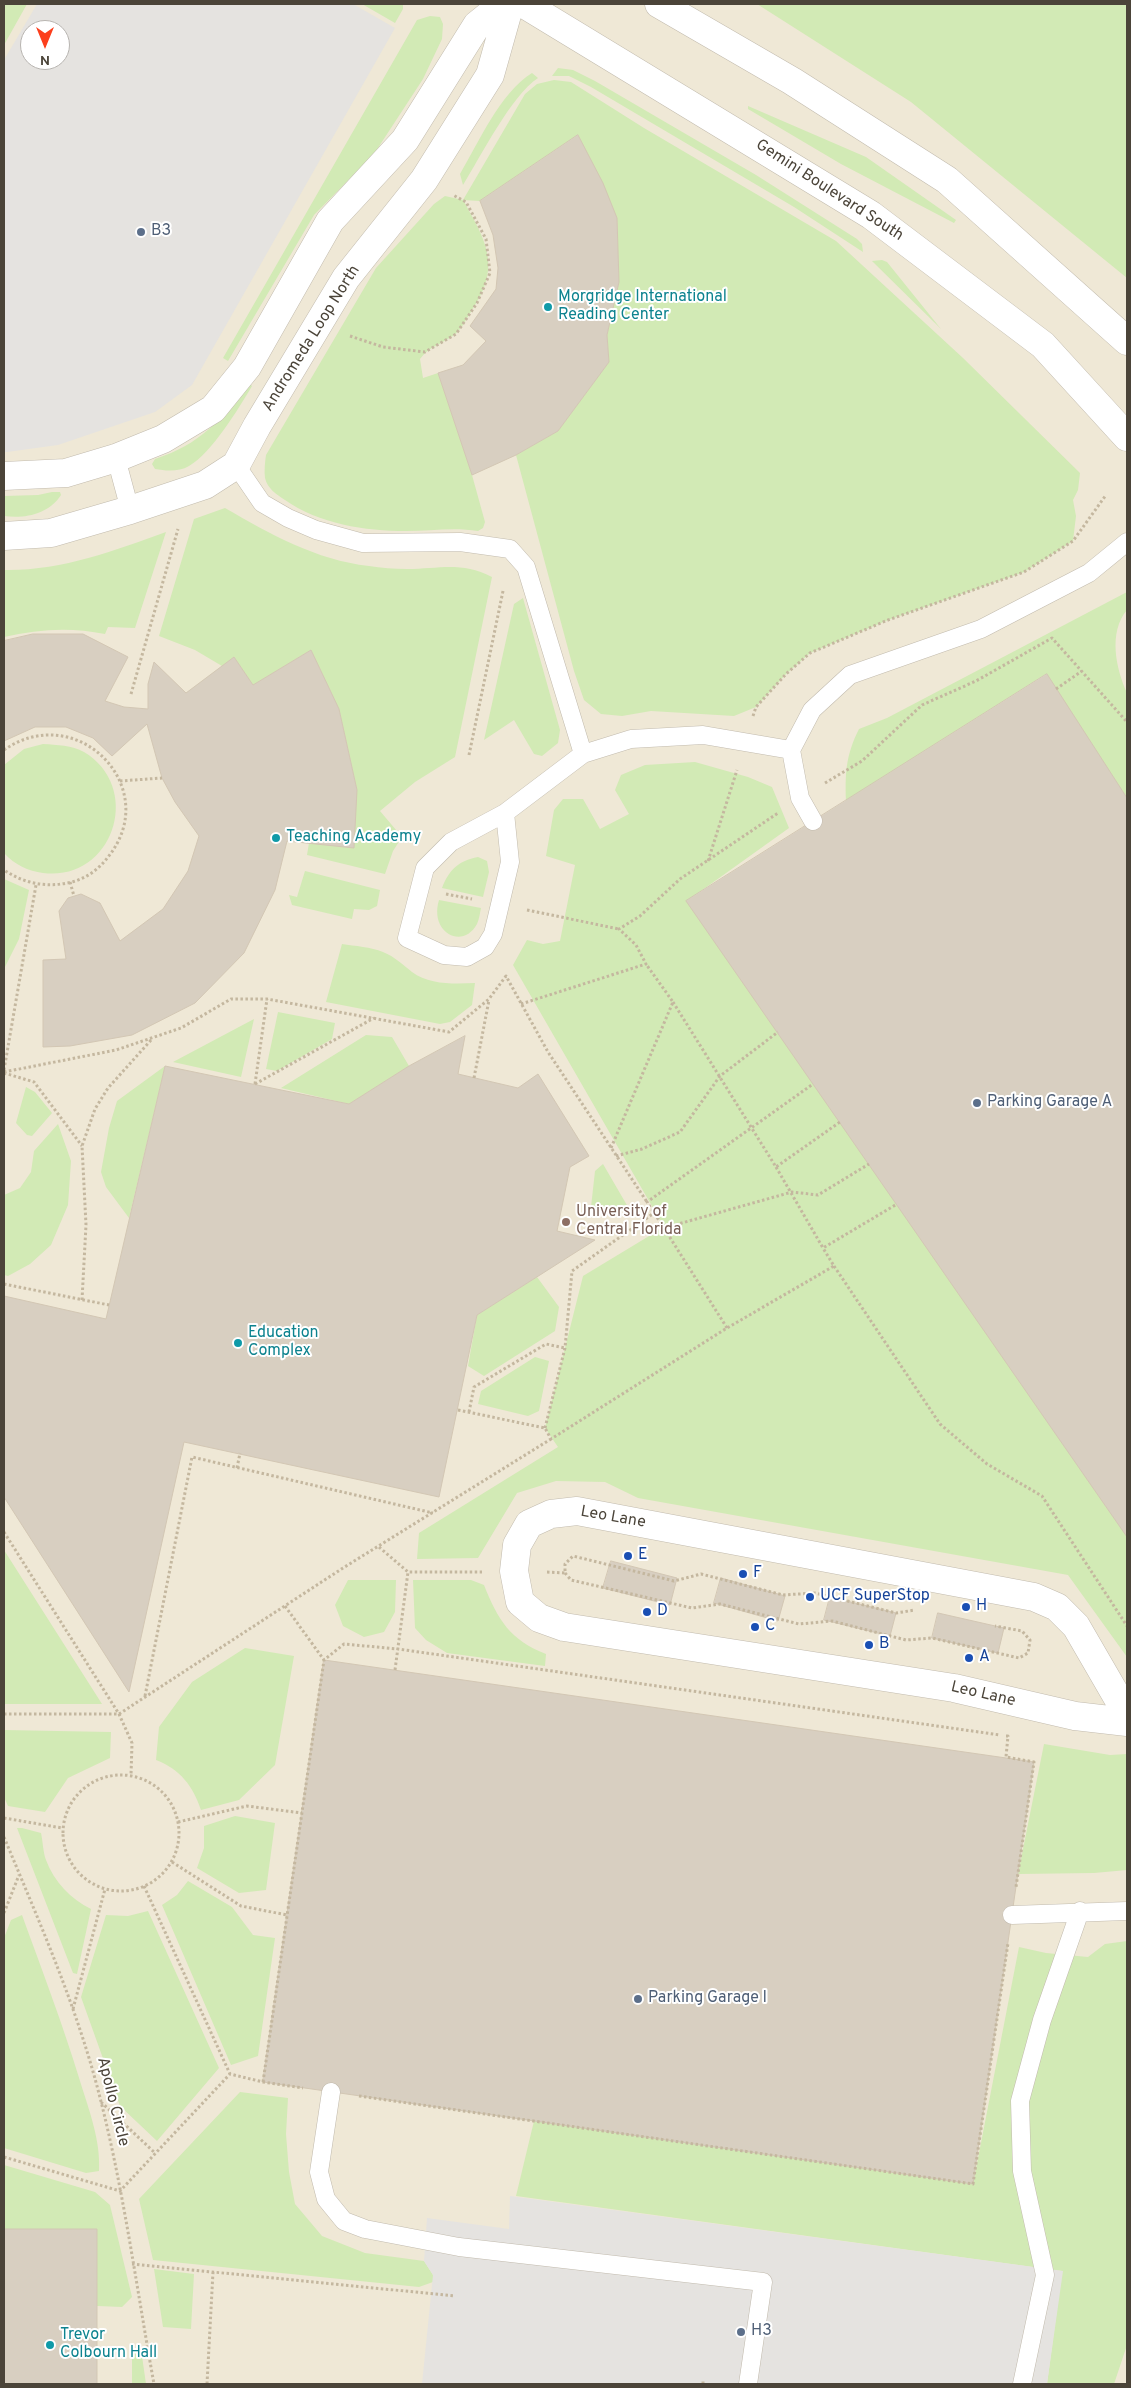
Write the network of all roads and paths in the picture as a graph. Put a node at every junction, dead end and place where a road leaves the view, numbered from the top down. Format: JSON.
{"nodes":[{"id":1,"x":504,"y":4,"type":"edge"},
{"id":2,"x":510,"y":4,"type":"edge"},
{"id":3,"x":524,"y":4,"type":"edge"},
{"id":4,"x":659,"y":4,"type":"edge"},
{"id":5,"x":424,"y":180,"type":"junction"},
{"id":6,"x":320,"y":322,"type":"junction"},
{"id":7,"x":1127,"y":341,"type":"edge"},
{"id":8,"x":1127,"y":437,"type":"edge"},
{"id":9,"x":116,"y":458,"type":"junction"},
{"id":10,"x":236,"y":465,"type":"junction"},
{"id":11,"x":4,"y":476,"type":"edge"},
{"id":12,"x":1106,"y":495,"type":"dead end"},
{"id":13,"x":130,"y":510,"type":"junction"},
{"id":14,"x":180,"y":519,"type":"dead end"},
{"id":15,"x":4,"y":536,"type":"edge"},
{"id":16,"x":1127,"y":542,"type":"edge"},
{"id":17,"x":503,"y":590,"type":"dead end"},
{"id":18,"x":1082,"y":671,"type":"junction"},
{"id":19,"x":1056,"y":688,"type":"dead end"},
{"id":20,"x":131,"y":694,"type":"dead end"},
{"id":21,"x":1127,"y":722,"type":"edge"},
{"id":22,"x":746,"y":743,"type":"junction"},
{"id":23,"x":4,"y":750,"type":"edge"},
{"id":24,"x":791,"y":750,"type":"junction"},
{"id":25,"x":583,"y":754,"type":"junction"},
{"id":26,"x":469,"y":755,"type":"dead end"},
{"id":27,"x":162,"y":778,"type":"dead end"},
{"id":28,"x":120,"y":781,"type":"junction"},
{"id":29,"x":800,"y":798,"type":"junction"},
{"id":30,"x":504,"y":813,"type":"junction"},
{"id":31,"x":813,"y":821,"type":"dead end"},
{"id":32,"x":708,"y":862,"type":"junction"},
{"id":33,"x":4,"y":870,"type":"edge"},
{"id":34,"x":70,"y":882,"type":"junction"},
{"id":35,"x":36,"y":885,"type":"junction"},
{"id":36,"x":74,"y":896,"type":"dead end"},
{"id":37,"x":646,"y":964,"type":"junction"},
{"id":38,"x":267,"y":999,"type":"junction"},
{"id":39,"x":489,"y":999,"type":"junction"},
{"id":40,"x":673,"y":1002,"type":"junction"},
{"id":41,"x":521,"y":1004,"type":"junction"},
{"id":42,"x":374,"y":1018,"type":"junction"},
{"id":43,"x":778,"y":1032,"type":"dead end"},
{"id":44,"x":153,"y":1038,"type":"junction"},
{"id":45,"x":4,"y":1072,"type":"edge"},
{"id":46,"x":720,"y":1076,"type":"junction"},
{"id":47,"x":474,"y":1078,"type":"dead end"},
{"id":48,"x":813,"y":1084,"type":"dead end"},
{"id":49,"x":840,"y":1122,"type":"dead end"},
{"id":50,"x":752,"y":1127,"type":"junction"},
{"id":51,"x":82,"y":1146,"type":"junction"},
{"id":52,"x":611,"y":1148,"type":"junction"},
{"id":53,"x":616,"y":1156,"type":"junction"},
{"id":54,"x":869,"y":1164,"type":"dead end"},
{"id":55,"x":776,"y":1167,"type":"junction"},
{"id":56,"x":792,"y":1192,"type":"junction"},
{"id":57,"x":647,"y":1202,"type":"junction"},
{"id":58,"x":897,"y":1204,"type":"dead end"},
{"id":59,"x":654,"y":1213,"type":"junction"},
{"id":60,"x":664,"y":1228,"type":"junction"},
{"id":61,"x":823,"y":1248,"type":"junction"},
{"id":62,"x":834,"y":1266,"type":"junction"},
{"id":63,"x":4,"y":1284,"type":"edge"},
{"id":64,"x":82,"y":1300,"type":"junction"},
{"id":65,"x":109,"y":1305,"type":"dead end"},
{"id":66,"x":727,"y":1328,"type":"junction"},
{"id":67,"x":565,"y":1348,"type":"junction"},
{"id":68,"x":458,"y":1410,"type":"dead end"},
{"id":69,"x":469,"y":1412,"type":"junction"},
{"id":70,"x":545,"y":1428,"type":"junction"},
{"id":71,"x":551,"y":1439,"type":"junction"},
{"id":72,"x":240,"y":1453,"type":"dead end"},
{"id":73,"x":237,"y":1468,"type":"junction"},
{"id":74,"x":433,"y":1513,"type":"junction"},
{"id":75,"x":4,"y":1532,"type":"edge"},
{"id":76,"x":379,"y":1547,"type":"junction"},
{"id":77,"x":408,"y":1572,"type":"junction"},
{"id":78,"x":486,"y":1572,"type":"dead end"},
{"id":79,"x":539,"y":1572,"type":"dead end"},
{"id":80,"x":565,"y":1573,"type":"junction"},
{"id":81,"x":285,"y":1606,"type":"junction"},
{"id":82,"x":922,"y":1610,"type":"dead end"},
{"id":83,"x":985,"y":1624,"type":"dead end"},
{"id":84,"x":1127,"y":1626,"type":"edge"},
{"id":85,"x":398,"y":1649,"type":"junction"},
{"id":86,"x":324,"y":1660,"type":"junction"},
{"id":87,"x":395,"y":1670,"type":"dead end"},
{"id":88,"x":144,"y":1697,"type":"junction"},
{"id":89,"x":4,"y":1714,"type":"edge"},
{"id":90,"x":120,"y":1714,"type":"junction"},
{"id":91,"x":1127,"y":1714,"type":"edge"},
{"id":92,"x":1127,"y":1722,"type":"edge"},
{"id":93,"x":131,"y":1775,"type":"junction"},
{"id":94,"x":302,"y":1813,"type":"junction"},
{"id":95,"x":4,"y":1818,"type":"edge"},
{"id":96,"x":178,"y":1822,"type":"junction"},
{"id":97,"x":62,"y":1828,"type":"junction"},
{"id":98,"x":4,"y":1837,"type":"edge"},
{"id":99,"x":172,"y":1862,"type":"junction"},
{"id":100,"x":20,"y":1874,"type":"junction"},
{"id":101,"x":144,"y":1886,"type":"junction"},
{"id":102,"x":105,"y":1889,"type":"junction"},
{"id":103,"x":1080,"y":1911,"type":"junction"},
{"id":104,"x":1127,"y":1911,"type":"edge"},
{"id":105,"x":4,"y":1913,"type":"edge"},
{"id":106,"x":287,"y":1915,"type":"junction"},
{"id":107,"x":1012,"y":1915,"type":"junction"},
{"id":108,"x":73,"y":2011,"type":"junction"},
{"id":109,"x":230,"y":2074,"type":"junction"},
{"id":110,"x":263,"y":2082,"type":"junction"},
{"id":111,"x":331,"y":2092,"type":"junction"},
{"id":112,"x":100,"y":2101,"type":"junction"},
{"id":113,"x":155,"y":2153,"type":"junction"},
{"id":114,"x":4,"y":2157,"type":"edge"},
{"id":115,"x":120,"y":2191,"type":"junction"},
{"id":116,"x":132,"y":2264,"type":"junction"},
{"id":117,"x":213,"y":2272,"type":"junction"},
{"id":118,"x":455,"y":2296,"type":"dead end"},
{"id":119,"x":154,"y":2384,"type":"edge"},
{"id":120,"x":207,"y":2384,"type":"edge"},
{"id":121,"x":748,"y":2384,"type":"edge"},
{"id":122,"x":1022,"y":2384,"type":"edge"}],
"edges":[{"from":1,"to":9,"type":"street"},
{"from":2,"to":5,"type":"street","name":"Andromeda Loop North"},
{"from":3,"to":8,"type":"street","name":"Gemini Boulevard South"},
{"from":4,"to":7,"type":"street"},
{"from":5,"to":6,"type":"street","name":"Andromeda Loop North"},
{"from":5,"to":6,"type":"path"},
{"from":6,"to":10,"type":"street","name":"Andromeda Loop North"},
{"from":9,"to":11,"type":"street"},
{"from":9,"to":13,"type":"lane"},
{"from":10,"to":13,"type":"street","name":"Andromeda Loop North"},
{"from":10,"to":25,"type":"lane"},
{"from":12,"to":22,"type":"path"},
{"from":13,"to":15,"type":"street","name":"Andromeda Loop North"},
{"from":14,"to":20,"type":"path"},
{"from":16,"to":24,"type":"lane"},
{"from":17,"to":26,"type":"path"},
{"from":18,"to":19,"type":"path"},
{"from":18,"to":21,"type":"path"},
{"from":18,"to":29,"type":"path"},
{"from":22,"to":24,"type":"lane"},
{"from":22,"to":25,"type":"lane"},
{"from":22,"to":32,"type":"path"},
{"from":23,"to":28,"type":"path"},
{"from":24,"to":29,"type":"lane"},
{"from":25,"to":30,"type":"lane"},
{"from":27,"to":28,"type":"path"},
{"from":28,"to":34,"type":"path"},
{"from":29,"to":31,"type":"lane"},
{"from":29,"to":32,"type":"path"},
{"from":30,"to":30,"type":"lane"},
{"from":32,"to":37,"type":"path"},
{"from":33,"to":35,"type":"path"},
{"from":34,"to":35,"type":"path"},
{"from":34,"to":36,"type":"path"},
{"from":35,"to":45,"type":"path"},
{"from":37,"to":40,"type":"path"},
{"from":37,"to":41,"type":"path"},
{"from":38,"to":42,"type":"path"},
{"from":38,"to":42,"type":"path"},
{"from":38,"to":44,"type":"path"},
{"from":39,"to":41,"type":"path"},
{"from":39,"to":42,"type":"path"},
{"from":39,"to":47,"type":"path"},
{"from":40,"to":46,"type":"path"},
{"from":40,"to":52,"type":"path"},
{"from":41,"to":52,"type":"path"},
{"from":43,"to":46,"type":"path"},
{"from":44,"to":45,"type":"path"},
{"from":44,"to":51,"type":"path"},
{"from":45,"to":51,"type":"path"},
{"from":46,"to":50,"type":"path"},
{"from":46,"to":53,"type":"path"},
{"from":48,"to":50,"type":"path"},
{"from":49,"to":55,"type":"path"},
{"from":50,"to":55,"type":"path"},
{"from":50,"to":57,"type":"path"},
{"from":51,"to":64,"type":"path"},
{"from":52,"to":53,"type":"path"},
{"from":53,"to":57,"type":"path"},
{"from":54,"to":56,"type":"path"},
{"from":55,"to":56,"type":"path"},
{"from":56,"to":60,"type":"path"},
{"from":56,"to":61,"type":"path"},
{"from":57,"to":59,"type":"path"},
{"from":58,"to":61,"type":"path"},
{"from":59,"to":60,"type":"path"},
{"from":59,"to":67,"type":"path"},
{"from":60,"to":66,"type":"path"},
{"from":61,"to":62,"type":"path"},
{"from":62,"to":66,"type":"path"},
{"from":62,"to":84,"type":"path"},
{"from":63,"to":64,"type":"path"},
{"from":64,"to":65,"type":"path"},
{"from":66,"to":71,"type":"path"},
{"from":67,"to":69,"type":"path"},
{"from":67,"to":70,"type":"path"},
{"from":68,"to":69,"type":"path"},
{"from":69,"to":70,"type":"path"},
{"from":70,"to":71,"type":"path"},
{"from":71,"to":74,"type":"path"},
{"from":72,"to":73,"type":"path"},
{"from":73,"to":74,"type":"path"},
{"from":73,"to":88,"type":"path"},
{"from":74,"to":76,"type":"path"},
{"from":75,"to":90,"type":"path"},
{"from":76,"to":77,"type":"path"},
{"from":76,"to":81,"type":"path"},
{"from":77,"to":78,"type":"path"},
{"from":77,"to":85,"type":"path"},
{"from":79,"to":80,"type":"path"},
{"from":80,"to":82,"type":"path"},
{"from":80,"to":83,"type":"path"},
{"from":81,"to":86,"type":"path"},
{"from":81,"to":88,"type":"path"},
{"from":85,"to":86,"type":"path"},
{"from":85,"to":87,"type":"path"},
{"from":85,"to":107,"type":"path"},
{"from":86,"to":94,"type":"path"},
{"from":88,"to":90,"type":"path"},
{"from":89,"to":90,"type":"path"},
{"from":90,"to":93,"type":"path"},
{"from":91,"to":92,"type":"street","name":"Leo Lane"},
{"from":93,"to":96,"type":"path"},
{"from":93,"to":97,"type":"path"},
{"from":94,"to":96,"type":"path"},
{"from":94,"to":106,"type":"path"},
{"from":95,"to":97,"type":"path"},
{"from":96,"to":99,"type":"path"},
{"from":97,"to":102,"type":"path"},
{"from":98,"to":100,"type":"path","name":"Apollo Circle"},
{"from":99,"to":101,"type":"path"},
{"from":99,"to":106,"type":"path"},
{"from":100,"to":105,"type":"path"},
{"from":100,"to":108,"type":"path","name":"Apollo Circle"},
{"from":101,"to":102,"type":"path"},
{"from":101,"to":109,"type":"path"},
{"from":102,"to":108,"type":"path"},
{"from":103,"to":104,"type":"lane"},
{"from":103,"to":107,"type":"lane"},
{"from":103,"to":122,"type":"lane"},
{"from":106,"to":110,"type":"path"},
{"from":107,"to":111,"type":"path"},
{"from":108,"to":112,"type":"path","name":"Apollo Circle"},
{"from":109,"to":110,"type":"path"},
{"from":109,"to":113,"type":"path"},
{"from":110,"to":111,"type":"path"},
{"from":111,"to":121,"type":"lane"},
{"from":112,"to":113,"type":"path"},
{"from":112,"to":115,"type":"path","name":"Apollo Circle"},
{"from":113,"to":115,"type":"path"},
{"from":114,"to":115,"type":"path"},
{"from":115,"to":116,"type":"path","name":"Apollo Circle"},
{"from":116,"to":117,"type":"path"},
{"from":116,"to":119,"type":"path","name":"Apollo Circle"},
{"from":117,"to":118,"type":"path"},
{"from":117,"to":120,"type":"path"}]}
